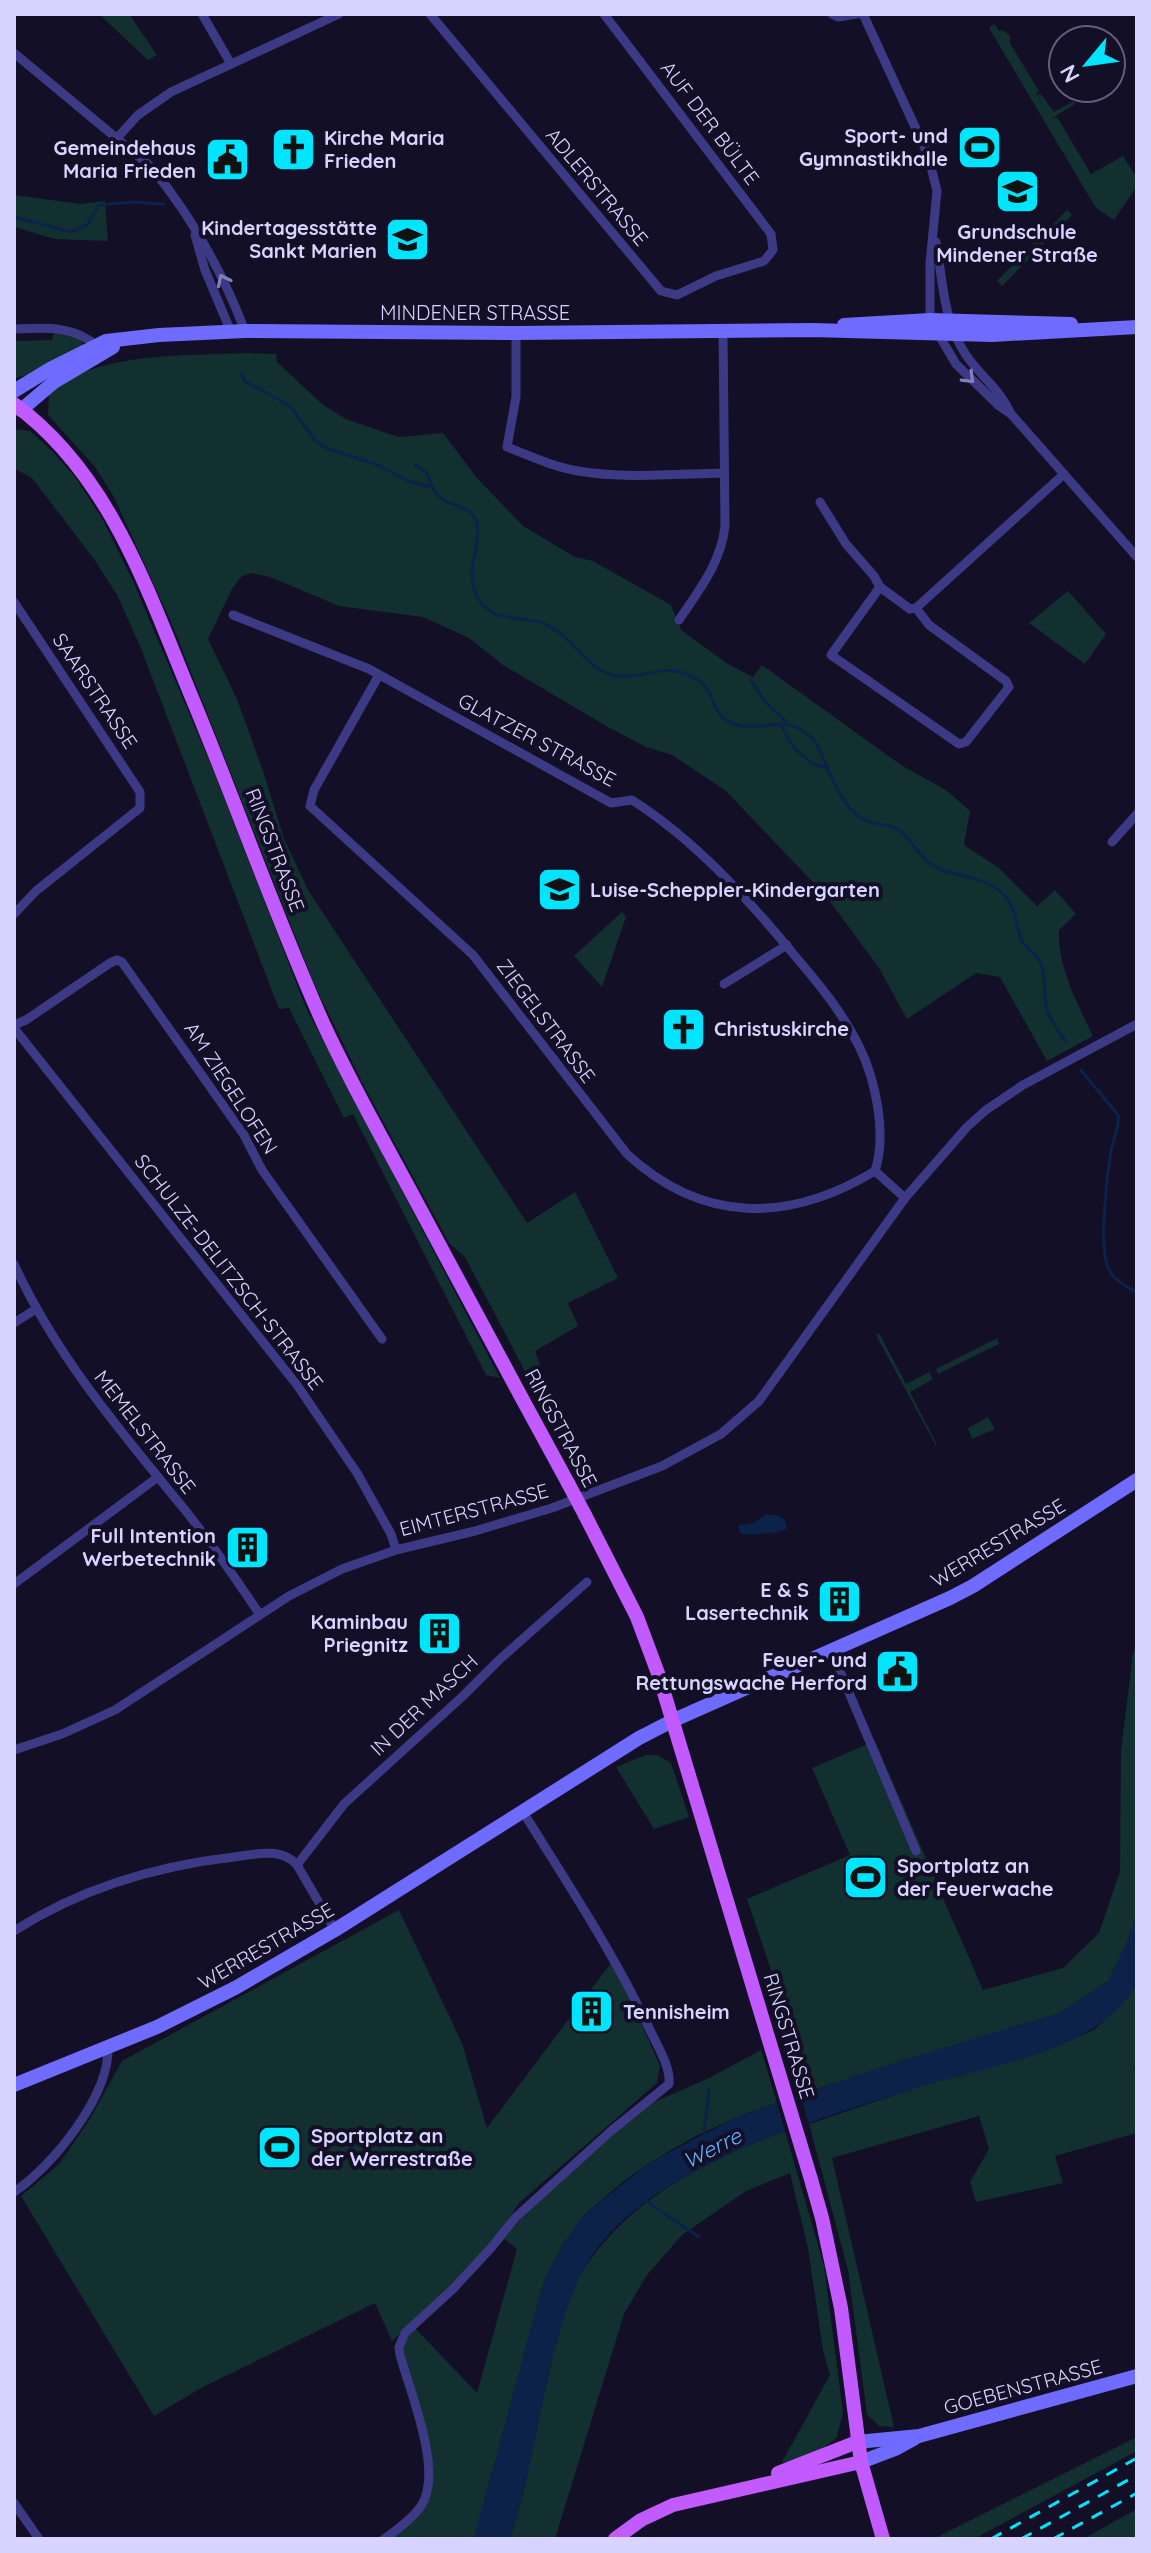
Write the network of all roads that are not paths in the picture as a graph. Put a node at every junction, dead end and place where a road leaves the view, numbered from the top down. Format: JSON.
{"nodes":[{"id":1,"x":202,"y":14,"type":"edge"},
{"id":2,"x":339,"y":14,"type":"edge"},
{"id":3,"x":430,"y":14,"type":"edge"},
{"id":4,"x":604,"y":14,"type":"edge"},
{"id":5,"x":832,"y":14,"type":"edge"},
{"id":6,"x":857,"y":14,"type":"edge"},
{"id":7,"x":863,"y":14,"type":"edge"},
{"id":8,"x":14,"y":53,"type":"edge"},
{"id":9,"x":231,"y":64,"type":"junction"},
{"id":10,"x":117,"y":138,"type":"junction"},
{"id":11,"x":935,"y":233,"type":"junction"},
{"id":12,"x":769,"y":257,"type":"joint"},
{"id":13,"x":934,"y":327,"type":"junction"},
{"id":14,"x":952,"y":327,"type":"junction"},
{"id":15,"x":1130,"y":327,"type":"edge"},
{"id":16,"x":14,"y":329,"type":"edge"},
{"id":17,"x":723,"y":330,"type":"junction"},
{"id":18,"x":238,"y":332,"type":"junction"},
{"id":19,"x":516,"y":333,"type":"junction"},
{"id":20,"x":138,"y":338,"type":"junction"},
{"id":21,"x":96,"y":345,"type":"junction"},
{"id":22,"x":14,"y":391,"type":"edge"},
{"id":23,"x":16,"y":410,"type":"edge"},
{"id":24,"x":1011,"y":414,"type":"junction"},
{"id":25,"x":723,"y":473,"type":"junction"},
{"id":26,"x":1064,"y":474,"type":"junction"},
{"id":27,"x":820,"y":502,"type":"dead end"},
{"id":28,"x":1137,"y":557,"type":"edge"},
{"id":29,"x":880,"y":587,"type":"junction"},
{"id":30,"x":14,"y":602,"type":"edge"},
{"id":31,"x":916,"y":608,"type":"junction"},
{"id":32,"x":233,"y":615,"type":"dead end"},
{"id":33,"x":679,"y":620,"type":"dead end"},
{"id":34,"x":379,"y":675,"type":"junction"},
{"id":35,"x":1137,"y":814,"type":"edge"},
{"id":36,"x":1112,"y":842,"type":"dead end"},
{"id":37,"x":14,"y":914,"type":"edge"},
{"id":38,"x":787,"y":945,"type":"junction"},
{"id":39,"x":724,"y":984,"type":"dead end"},
{"id":40,"x":1137,"y":1024,"type":"edge"},
{"id":41,"x":14,"y":1027,"type":"edge"},
{"id":42,"x":875,"y":1171,"type":"junction"},
{"id":43,"x":905,"y":1198,"type":"junction"},
{"id":44,"x":14,"y":1264,"type":"edge"},
{"id":45,"x":36,"y":1309,"type":"junction"},
{"id":46,"x":14,"y":1323,"type":"edge"},
{"id":47,"x":382,"y":1339,"type":"dead end"},
{"id":48,"x":158,"y":1477,"type":"junction"},
{"id":49,"x":1137,"y":1480,"type":"edge"},
{"id":50,"x":396,"y":1550,"type":"junction"},
{"id":51,"x":587,"y":1582,"type":"dead end"},
{"id":52,"x":14,"y":1584,"type":"edge"},
{"id":53,"x":260,"y":1615,"type":"junction"},
{"id":54,"x":831,"y":1650,"type":"junction"},
{"id":55,"x":674,"y":1720,"type":"junction"},
{"id":56,"x":14,"y":1750,"type":"edge"},
{"id":57,"x":523,"y":1812,"type":"junction"},
{"id":58,"x":916,"y":1851,"type":"dead end"},
{"id":59,"x":297,"y":1865,"type":"junction"},
{"id":60,"x":335,"y":1930,"type":"junction"},
{"id":61,"x":14,"y":1931,"type":"edge"},
{"id":62,"x":108,"y":2047,"type":"junction"},
{"id":63,"x":14,"y":2085,"type":"edge"},
{"id":64,"x":14,"y":2192,"type":"edge"},
{"id":65,"x":1137,"y":2376,"type":"edge"},
{"id":66,"x":919,"y":2436,"type":"junction"},
{"id":67,"x":857,"y":2442,"type":"junction"},
{"id":68,"x":861,"y":2462,"type":"junction"},
{"id":69,"x":733,"y":2491,"type":"junction"},
{"id":70,"x":14,"y":2503,"type":"edge"},
{"id":71,"x":39,"y":2539,"type":"edge"},
{"id":72,"x":384,"y":2539,"type":"edge"},
{"id":73,"x":615,"y":2539,"type":"edge"},
{"id":74,"x":883,"y":2539,"type":"edge"}],
"edges":[{"from":1,"to":9,"type":"street"},
{"from":2,"to":9,"type":"street"},
{"from":3,"to":12,"type":"street","name":"ADLERSTRASSE"},
{"from":4,"to":12,"type":"street","name":"AUF DER BÜLTE"},
{"from":5,"to":6,"type":"street"},
{"from":7,"to":11,"type":"street"},
{"from":8,"to":10,"type":"street"},
{"from":9,"to":10,"type":"street"},
{"from":10,"to":18,"type":"street"},
{"from":11,"to":13,"type":"street"},
{"from":11,"to":14,"type":"street"},
{"from":13,"to":14,"type":"street","name":"MINDENER STRASSE"},
{"from":13,"to":17,"type":"street","name":"MINDENER STRASSE"},
{"from":13,"to":24,"type":"street","one_way":true},
{"from":14,"to":15,"type":"street","name":"MINDENER STRASSE"},
{"from":14,"to":24,"type":"street"},
{"from":16,"to":21,"type":"street"},
{"from":17,"to":19,"type":"street","name":"MINDENER STRASSE"},
{"from":17,"to":25,"type":"street"},
{"from":18,"to":19,"type":"street","name":"MINDENER STRASSE"},
{"from":18,"to":20,"type":"street","name":"MINDENER STRASSE"},
{"from":19,"to":25,"type":"street"},
{"from":20,"to":21,"type":"street","name":"MINDENER STRASSE"},
{"from":20,"to":23,"type":"street","name":"MINDENER STRASSE"},
{"from":21,"to":22,"type":"street","name":"MINDENER STRASSE"},
{"from":23,"to":55,"type":"main road","name":"RINGSTRASSE","bridge":true},
{"from":24,"to":26,"type":"street"},
{"from":25,"to":33,"type":"street"},
{"from":26,"to":28,"type":"street"},
{"from":26,"to":31,"type":"street"},
{"from":27,"to":29,"type":"street"},
{"from":29,"to":31,"type":"street"},
{"from":29,"to":31,"type":"street"},
{"from":30,"to":37,"type":"street","name":"SAARSTRASSE"},
{"from":32,"to":34,"type":"street","name":"GLATZER STRASSE"},
{"from":34,"to":38,"type":"street","name":"GLATZER STRASSE"},
{"from":34,"to":42,"type":"street","name":"ZIEGELSTRASSE"},
{"from":35,"to":36,"type":"street"},
{"from":38,"to":39,"type":"street"},
{"from":38,"to":42,"type":"street","name":"GLATZER STRASSE"},
{"from":40,"to":43,"type":"street","name":"EIMTERSTRASSE"},
{"from":41,"to":47,"type":"street","name":"AM ZIEGELOFEN"},
{"from":41,"to":50,"type":"street","name":"SCHULZE-DELITZSCH-STRASSE"},
{"from":42,"to":43,"type":"street"},
{"from":43,"to":50,"type":"street","name":"EIMTERSTRASSE"},
{"from":44,"to":45,"type":"street","name":"MEMELSTRASSE"},
{"from":45,"to":46,"type":"street"},
{"from":45,"to":48,"type":"street","name":"MEMELSTRASSE"},
{"from":48,"to":52,"type":"street"},
{"from":48,"to":53,"type":"street","name":"MEMELSTRASSE"},
{"from":49,"to":54,"type":"street","name":"WERRESTRASSE"},
{"from":50,"to":53,"type":"street","name":"EIMTERSTRASSE"},
{"from":51,"to":59,"type":"street","name":"IN DER MASCH"},
{"from":53,"to":56,"type":"street","name":"EIMTERSTRASSE"},
{"from":54,"to":55,"type":"street","name":"WERRESTRASSE"},
{"from":54,"to":58,"type":"street"},
{"from":55,"to":57,"type":"street","name":"WERRESTRASSE"},
{"from":55,"to":67,"type":"main road","name":"RINGSTRASSE"},
{"from":57,"to":60,"type":"street","name":"WERRESTRASSE"},
{"from":57,"to":72,"type":"street"},
{"from":59,"to":60,"type":"street"},
{"from":59,"to":61,"type":"street"},
{"from":60,"to":62,"type":"street","name":"WERRESTRASSE"},
{"from":62,"to":63,"type":"street","name":"WERRESTRASSE"},
{"from":62,"to":64,"type":"street"},
{"from":65,"to":66,"type":"street","name":"GOEBENSTRASSE"},
{"from":66,"to":67,"type":"street","name":"GOEBENSTRASSE"},
{"from":66,"to":68,"type":"street","name":"GOEBENSTRASSE"},
{"from":67,"to":68,"type":"main road","name":"RINGSTRASSE"},
{"from":67,"to":69,"type":"main road","name":"GOEBENSTRASSE"},
{"from":68,"to":69,"type":"main road","name":"GOEBENSTRASSE"},
{"from":68,"to":74,"type":"main road","name":"RINGSTRASSE"},
{"from":69,"to":73,"type":"main road","name":"GOEBENSTRASSE"},
{"from":70,"to":71,"type":"street"}]}
